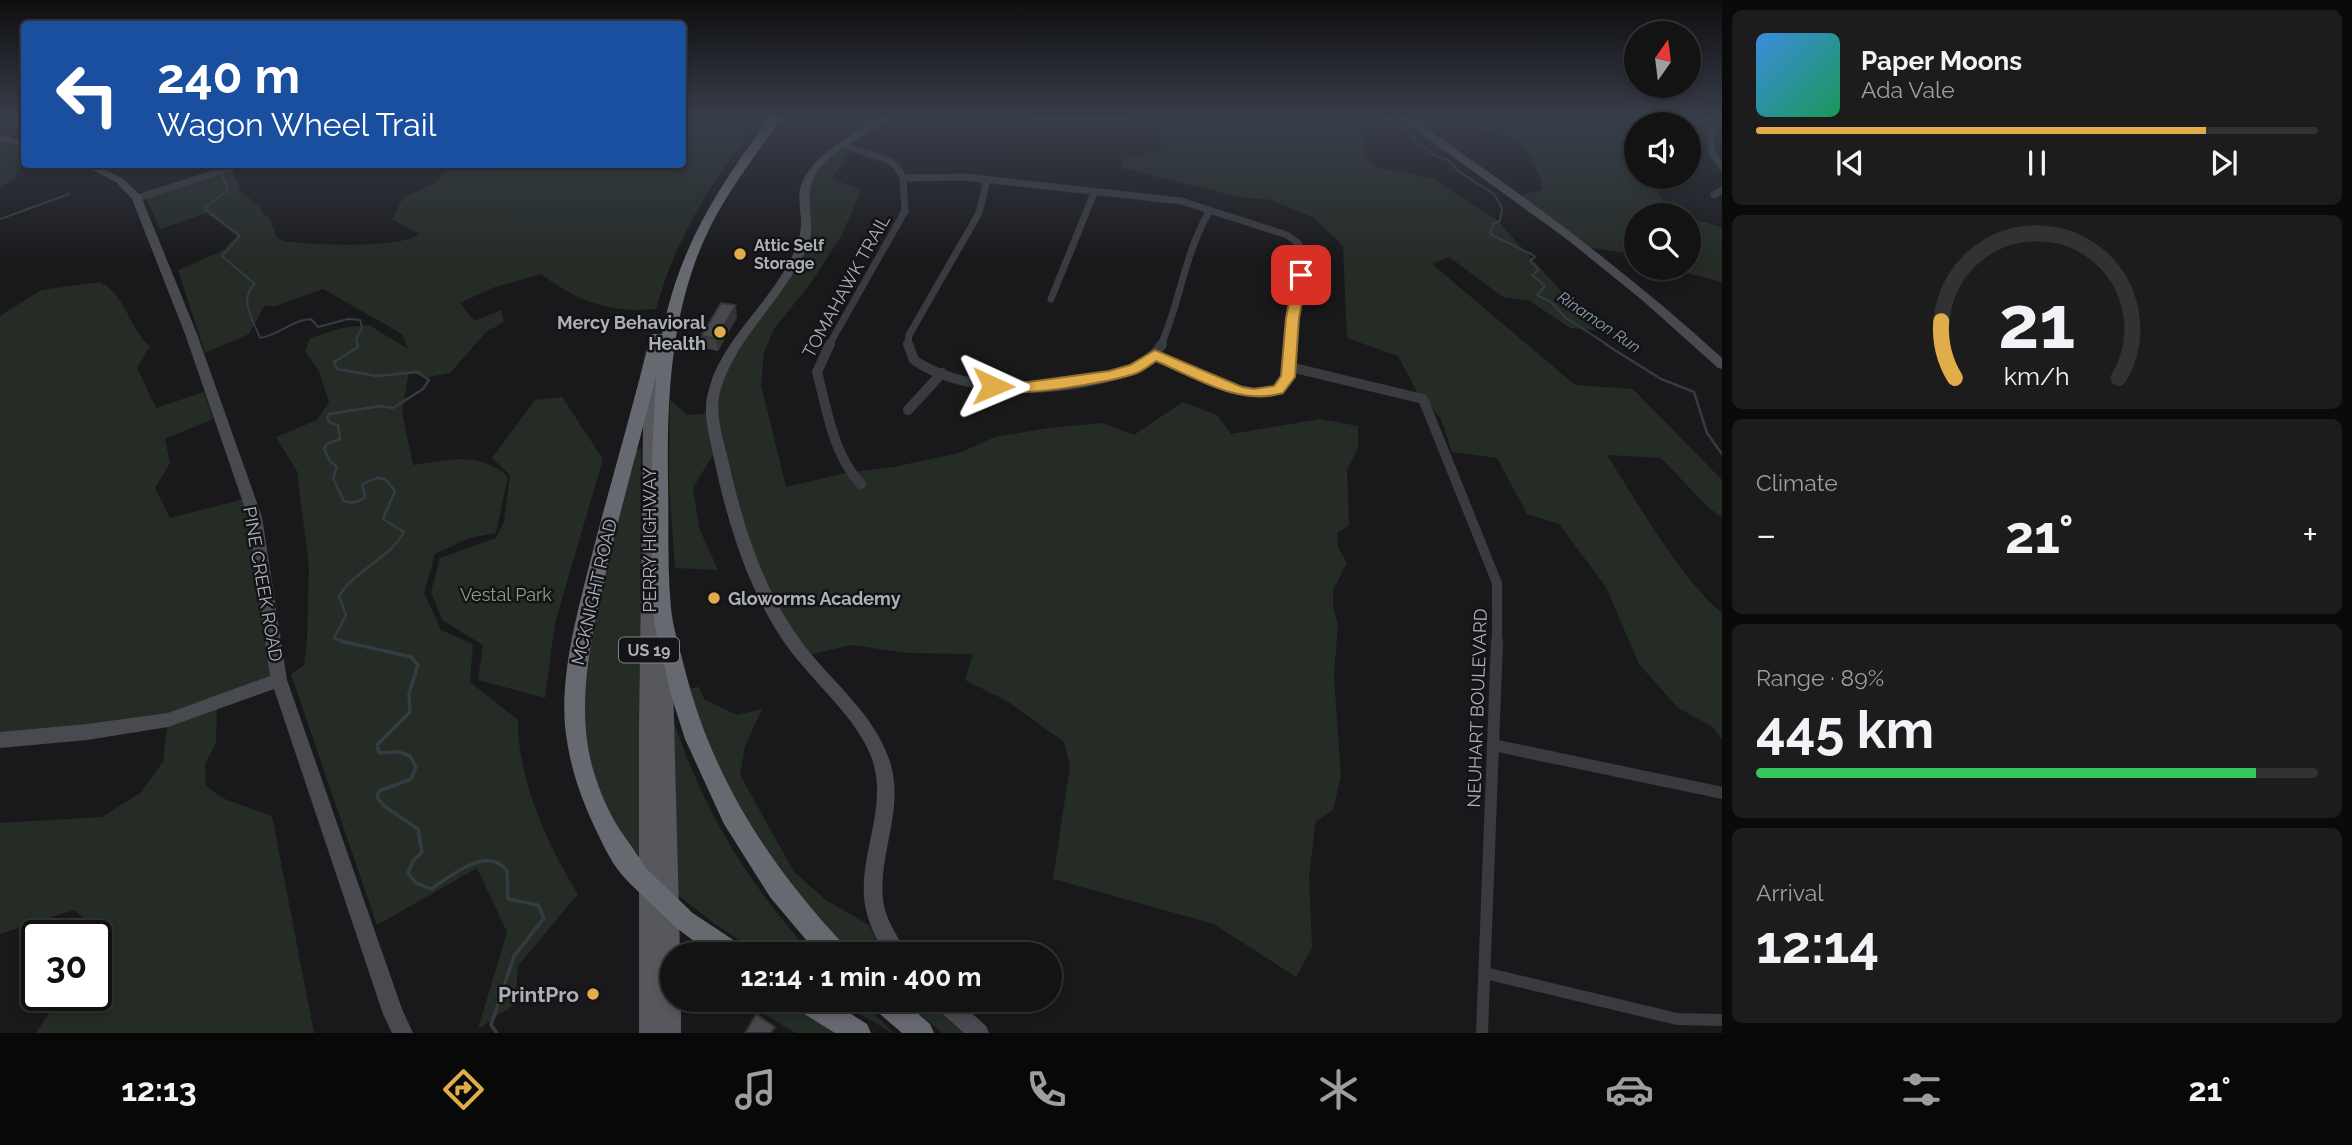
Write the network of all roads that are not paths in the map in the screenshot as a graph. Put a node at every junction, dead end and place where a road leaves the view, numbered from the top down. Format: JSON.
{"nodes":[{"id":1,"x":731,"y":166,"type":"edge"},
{"id":2,"x":740,"y":166,"type":"edge"},
{"id":3,"x":818,"y":166,"type":"edge"},
{"id":4,"x":893,"y":166,"type":"edge"},
{"id":5,"x":1474,"y":166,"type":"edge"},
{"id":6,"x":93,"y":168,"type":"edge"},
{"id":7,"x":231,"y":168,"type":"edge"},
{"id":8,"x":903,"y":178,"type":"junction"},
{"id":9,"x":987,"y":180,"type":"junction"},
{"id":10,"x":1722,"y":190,"type":"edge"},
{"id":11,"x":1094,"y":192,"type":"junction"},
{"id":12,"x":1714,"y":195,"type":"dead end"},
{"id":13,"x":137,"y":198,"type":"junction"},
{"id":14,"x":1210,"y":210,"type":"junction"},
{"id":15,"x":1051,"y":299,"type":"dead end"},
{"id":16,"x":655,"y":343,"type":"junction"},
{"id":17,"x":1155,"y":355,"type":"junction"},
{"id":18,"x":1722,"y":365,"type":"edge"},
{"id":19,"x":1290,"y":367,"type":"junction"},
{"id":20,"x":942,"y":373,"type":"junction"},
{"id":21,"x":908,"y":410,"type":"dead end"},
{"id":22,"x":860,"y":484,"type":"dead end"},
{"id":23,"x":662,"y":610,"type":"junction"},
{"id":24,"x":279,"y":680,"type":"junction"},
{"id":25,"x":0,"y":740,"type":"edge"},
{"id":26,"x":1493,"y":745,"type":"junction"},
{"id":27,"x":1722,"y":793,"type":"edge"},
{"id":28,"x":715,"y":942,"type":"edge"},
{"id":29,"x":824,"y":942,"type":"edge"},
{"id":30,"x":888,"y":942,"type":"edge"},
{"id":31,"x":1485,"y":973,"type":"junction"},
{"id":32,"x":825,"y":1012,"type":"edge"},
{"id":33,"x":897,"y":1012,"type":"edge"},
{"id":34,"x":956,"y":1012,"type":"edge"},
{"id":35,"x":1722,"y":1020,"type":"edge"},
{"id":36,"x":403,"y":1033,"type":"edge"},
{"id":37,"x":650,"y":1033,"type":"edge"},
{"id":38,"x":670,"y":1033,"type":"edge"},
{"id":39,"x":858,"y":1033,"type":"edge"},
{"id":40,"x":921,"y":1033,"type":"edge"},
{"id":41,"x":979,"y":1033,"type":"edge"},
{"id":42,"x":1482,"y":1033,"type":"edge"}],
"edges":[{"from":1,"to":16,"type":"highway","name":"PERRY HIGHWAY","number":"US 19"},
{"from":2,"to":23,"type":"highway","name":"PERRY HIGHWAY","number":"US 19"},
{"from":3,"to":30,"type":"street"},
{"from":4,"to":8,"type":"street"},
{"from":5,"to":18,"type":"street"},
{"from":6,"to":13,"type":"street","name":"PINE CREEK ROAD"},
{"from":7,"to":13,"type":"street"},
{"from":8,"to":9,"type":"street"},
{"from":8,"to":22,"type":"street","name":"TOMAHAWK TRAIL"},
{"from":9,"to":11,"type":"street"},
{"from":9,"to":20,"type":"street"},
{"from":10,"to":12,"type":"street"},
{"from":11,"to":14,"type":"street"},
{"from":11,"to":15,"type":"street"},
{"from":13,"to":24,"type":"street","name":"PINE CREEK ROAD"},
{"from":14,"to":17,"type":"street"},
{"from":14,"to":19,"type":"street"},
{"from":16,"to":28,"type":"highway","name":"MCKNIGHT ROAD","bridge":true},
{"from":16,"to":37,"type":"main road","name":"PERRY HIGHWAY","number":"US 19"},
{"from":17,"to":19,"type":"street"},
{"from":17,"to":20,"type":"street"},
{"from":19,"to":26,"type":"street","name":"NEUHART BOULEVARD"},
{"from":20,"to":21,"type":"street"},
{"from":23,"to":29,"type":"highway"},
{"from":23,"to":38,"type":"main road","name":"PERRY HIGHWAY","number":"US 19"},
{"from":24,"to":25,"type":"street"},
{"from":24,"to":36,"type":"street","name":"PINE CREEK ROAD"},
{"from":26,"to":27,"type":"street"},
{"from":26,"to":31,"type":"street","name":"NEUHART BOULEVARD"},
{"from":31,"to":35,"type":"street"},
{"from":31,"to":42,"type":"street","name":"NEUHART BOULEVARD"},
{"from":32,"to":39,"type":"highway"},
{"from":33,"to":40,"type":"highway"},
{"from":34,"to":41,"type":"street"}]}
